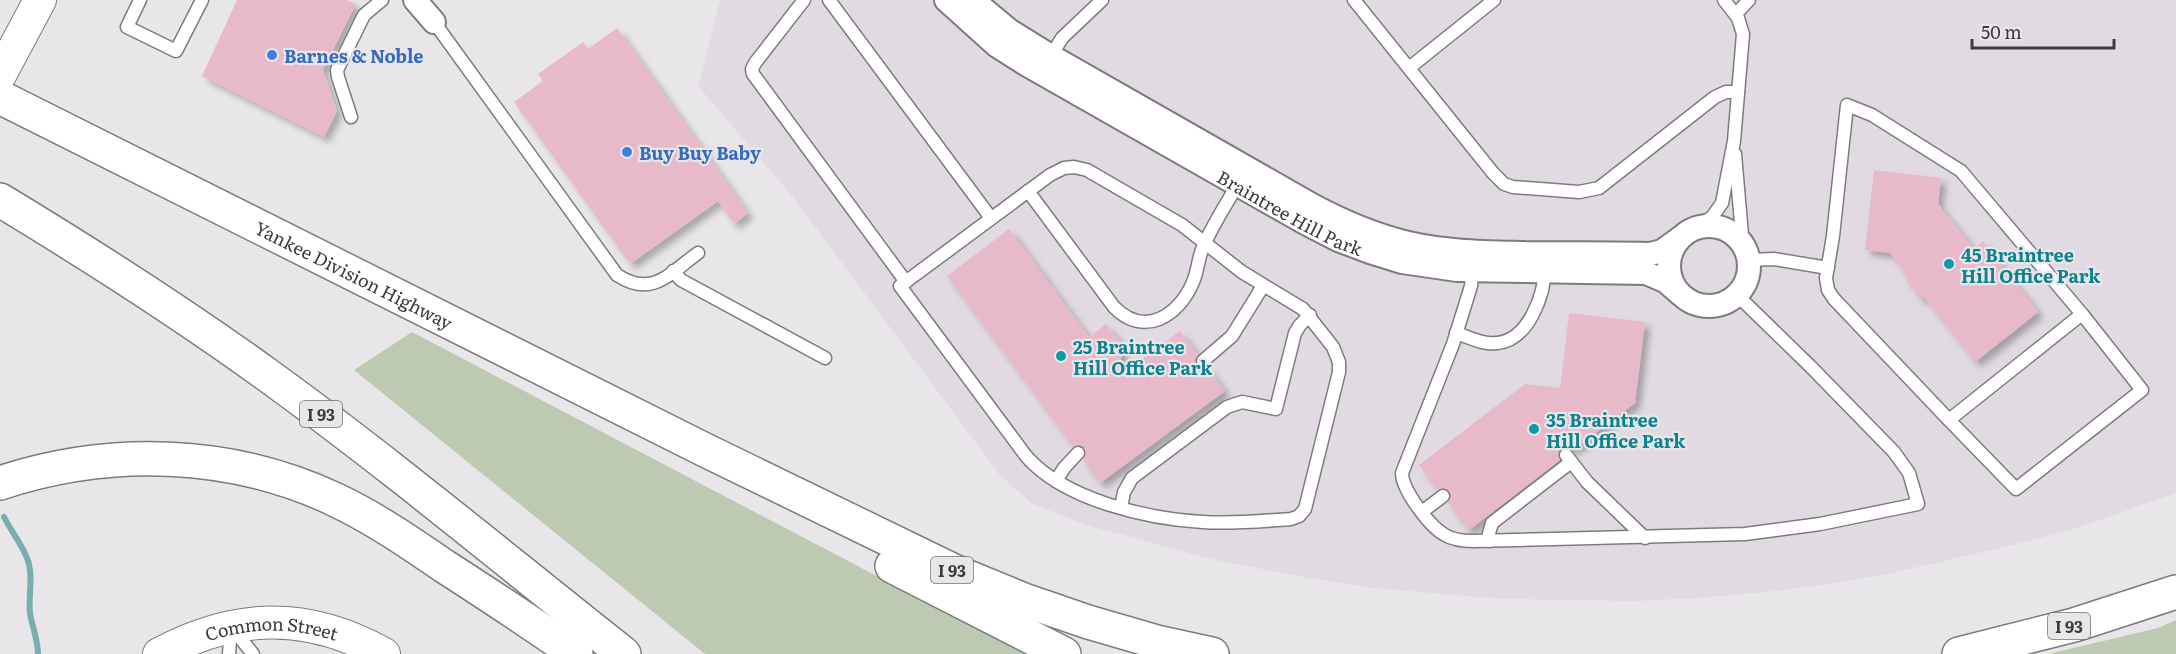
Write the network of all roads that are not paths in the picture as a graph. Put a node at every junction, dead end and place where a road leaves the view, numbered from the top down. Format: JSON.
{"nodes":[{"id":1,"x":40,"y":0,"type":"edge"},
{"id":2,"x":140,"y":0,"type":"edge"},
{"id":3,"x":202,"y":0,"type":"edge"},
{"id":4,"x":382,"y":0,"type":"edge"},
{"id":5,"x":415,"y":0,"type":"edge"},
{"id":6,"x":804,"y":0,"type":"edge"},
{"id":7,"x":829,"y":0,"type":"edge"},
{"id":8,"x":946,"y":0,"type":"edge"},
{"id":9,"x":973,"y":0,"type":"edge"},
{"id":10,"x":1102,"y":0,"type":"edge"},
{"id":11,"x":1354,"y":0,"type":"edge"},
{"id":12,"x":1724,"y":0,"type":"edge"},
{"id":13,"x":1749,"y":0,"type":"edge"},
{"id":14,"x":1490,"y":1,"type":"edge"},
{"id":15,"x":1736,"y":14,"type":"junction"},
{"id":16,"x":434,"y":22,"type":"joint"},
{"id":17,"x":1046,"y":65,"type":"junction"},
{"id":18,"x":1408,"y":68,"type":"junction"},
{"id":19,"x":0,"y":75,"type":"edge"},
{"id":20,"x":1738,"y":92,"type":"junction"},
{"id":21,"x":9,"y":101,"type":"edge"},
{"id":22,"x":351,"y":117,"type":"dead end"},
{"id":23,"x":1734,"y":141,"type":"junction"},
{"id":24,"x":1243,"y":176,"type":"junction"},
{"id":25,"x":1028,"y":191,"type":"junction"},
{"id":26,"x":0,"y":200,"type":"edge"},
{"id":27,"x":991,"y":218,"type":"junction"},
{"id":28,"x":1687,"y":234,"type":"junction"},
{"id":29,"x":1205,"y":243,"type":"junction"},
{"id":30,"x":698,"y":253,"type":"dead end"},
{"id":31,"x":1747,"y":256,"type":"junction"},
{"id":32,"x":1473,"y":262,"type":"junction"},
{"id":33,"x":1545,"y":262,"type":"junction"},
{"id":34,"x":1828,"y":268,"type":"junction"},
{"id":35,"x":673,"y":271,"type":"junction"},
{"id":36,"x":906,"y":282,"type":"junction"},
{"id":37,"x":1263,"y":286,"type":"junction"},
{"id":38,"x":1680,"y":294,"type":"junction"},
{"id":39,"x":1737,"y":295,"type":"junction"},
{"id":40,"x":2082,"y":314,"type":"junction"},
{"id":41,"x":1310,"y":315,"type":"junction"},
{"id":42,"x":1456,"y":333,"type":"junction"},
{"id":43,"x":825,"y":358,"type":"dead end"},
{"id":44,"x":1203,"y":361,"type":"dead end"},
{"id":45,"x":1949,"y":420,"type":"junction"},
{"id":46,"x":707,"y":452,"type":"junction"},
{"id":47,"x":1078,"y":453,"type":"dead end"},
{"id":48,"x":1056,"y":481,"type":"junction"},
{"id":49,"x":0,"y":483,"type":"edge"},
{"id":50,"x":1443,"y":496,"type":"dead end"},
{"id":51,"x":1121,"y":507,"type":"junction"},
{"id":52,"x":1423,"y":511,"type":"junction"},
{"id":53,"x":1645,"y":538,"type":"junction"},
{"id":54,"x":1489,"y":541,"type":"junction"},
{"id":55,"x":2176,"y":592,"type":"edge"},
{"id":56,"x":230,"y":641,"type":"edge"},
{"id":57,"x":159,"y":654,"type":"edge"},
{"id":58,"x":253,"y":654,"type":"edge"},
{"id":59,"x":384,"y":654,"type":"edge"},
{"id":60,"x":576,"y":654,"type":"edge"},
{"id":61,"x":624,"y":654,"type":"edge"},
{"id":62,"x":1064,"y":654,"type":"edge"},
{"id":63,"x":1212,"y":654,"type":"edge"},
{"id":64,"x":1959,"y":654,"type":"edge"}],
"edges":[{"from":1,"to":19,"type":"street"},
{"from":2,"to":3,"type":"lane"},
{"from":4,"to":22,"type":"lane"},
{"from":5,"to":16,"type":"street"},
{"from":6,"to":36,"type":"lane"},
{"from":7,"to":27,"type":"lane"},
{"from":8,"to":17,"type":"street","name":"Braintree Hill Park"},
{"from":9,"to":17,"type":"street","name":"Braintree Hill Park"},
{"from":10,"to":17,"type":"lane"},
{"from":11,"to":18,"type":"lane"},
{"from":12,"to":15,"type":"lane"},
{"from":13,"to":15,"type":"lane"},
{"from":14,"to":18,"type":"lane"},
{"from":15,"to":20,"type":"lane"},
{"from":16,"to":35,"type":"lane"},
{"from":17,"to":24,"type":"street","name":"Braintree Hill Park"},
{"from":18,"to":20,"type":"lane"},
{"from":20,"to":23,"type":"lane"},
{"from":21,"to":46,"type":"highway","name":"Yankee Division Highway","number":"I 93"},
{"from":23,"to":28,"type":"lane"},
{"from":23,"to":31,"type":"lane"},
{"from":24,"to":29,"type":"lane"},
{"from":24,"to":32,"type":"street","name":"Braintree Hill Park"},
{"from":25,"to":27,"type":"lane"},
{"from":25,"to":29,"type":"lane"},
{"from":25,"to":29,"type":"lane"},
{"from":26,"to":61,"type":"highway","number":"I 93"},
{"from":27,"to":36,"type":"lane"},
{"from":28,"to":31,"type":"street","name":"Braintree Hill Park"},
{"from":28,"to":33,"type":"street","name":"Braintree Hill Park"},
{"from":28,"to":38,"type":"street"},
{"from":29,"to":37,"type":"lane"},
{"from":30,"to":35,"type":"lane"},
{"from":31,"to":34,"type":"lane"},
{"from":31,"to":39,"type":"street"},
{"from":32,"to":33,"type":"street","name":"Braintree Hill Park"},
{"from":32,"to":42,"type":"lane"},
{"from":33,"to":38,"type":"street","name":"Braintree Hill Park"},
{"from":33,"to":42,"type":"lane"},
{"from":34,"to":40,"type":"lane"},
{"from":34,"to":45,"type":"lane"},
{"from":35,"to":43,"type":"lane"},
{"from":36,"to":48,"type":"lane"},
{"from":37,"to":41,"type":"lane"},
{"from":37,"to":44,"type":"lane"},
{"from":38,"to":39,"type":"street","name":"Braintree Hill Park"},
{"from":39,"to":53,"type":"lane"},
{"from":40,"to":45,"type":"lane"},
{"from":40,"to":45,"type":"lane"},
{"from":41,"to":51,"type":"lane"},
{"from":41,"to":51,"type":"lane"},
{"from":42,"to":52,"type":"lane"},
{"from":46,"to":62,"type":"highway"},
{"from":46,"to":63,"type":"highway","number":"I 93"},
{"from":47,"to":48,"type":"lane"},
{"from":48,"to":51,"type":"lane"},
{"from":49,"to":60,"type":"highway"},
{"from":50,"to":52,"type":"lane"},
{"from":52,"to":54,"type":"lane"},
{"from":53,"to":54,"type":"lane"},
{"from":53,"to":54,"type":"lane"},
{"from":55,"to":64,"type":"highway","number":"I 93"},
{"from":56,"to":57,"type":"street","name":"Common Street"},
{"from":56,"to":58,"type":"lane"},
{"from":56,"to":59,"type":"street","name":"Common Street"}]}
